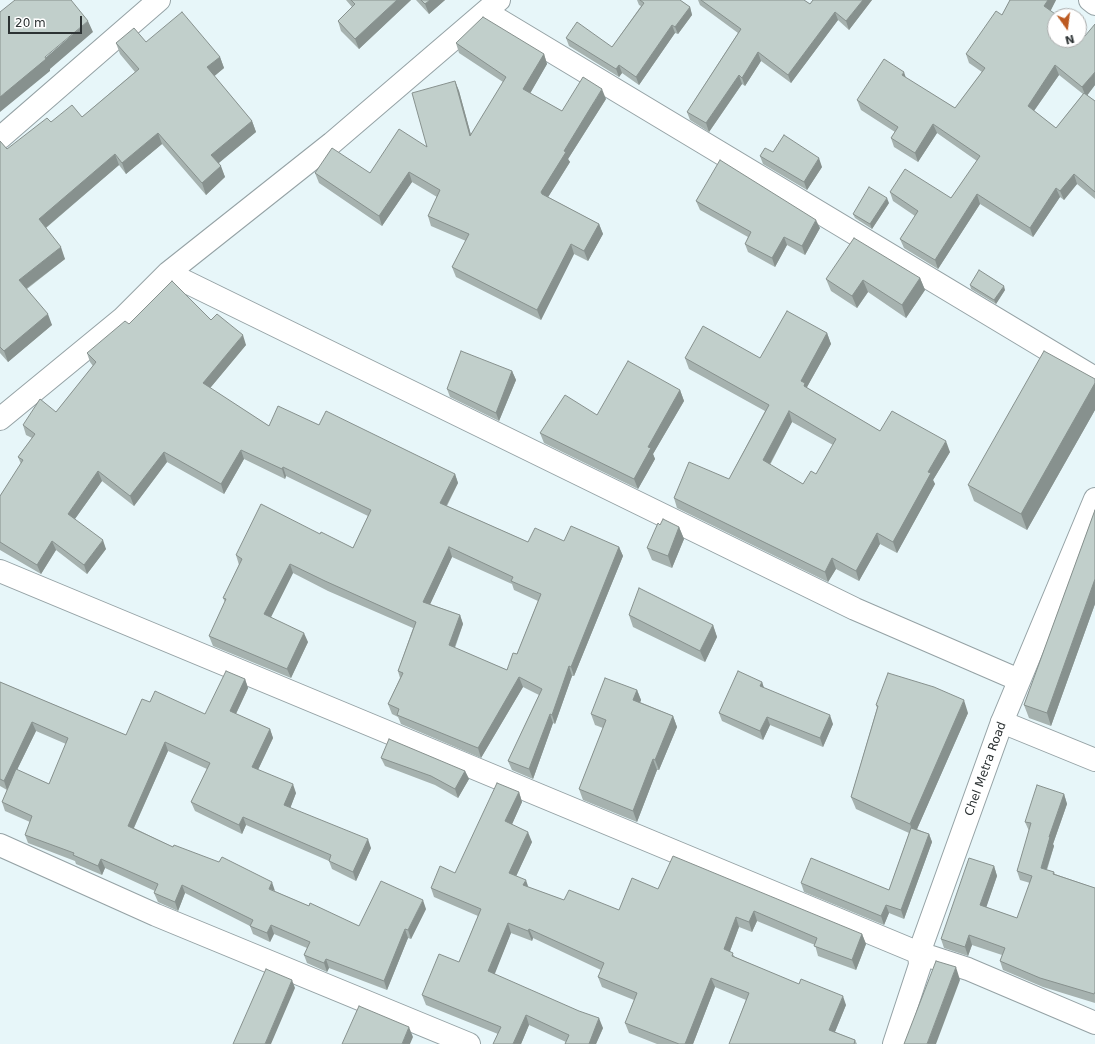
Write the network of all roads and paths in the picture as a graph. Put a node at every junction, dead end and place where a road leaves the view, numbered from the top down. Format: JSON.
{"nodes":[{"id":1,"x":159,"y":0,"type":"edge"},
{"id":2,"x":1090,"y":0,"type":"edge"},
{"id":3,"x":1095,"y":4,"type":"edge"},
{"id":4,"x":492,"y":6,"type":"edge"},
{"id":5,"x":0,"y":138,"type":"edge"},
{"id":6,"x":168,"y":273,"type":"junction"},
{"id":7,"x":1095,"y":378,"type":"edge"},
{"id":8,"x":0,"y":419,"type":"edge"},
{"id":9,"x":1095,"y":499,"type":"edge"},
{"id":10,"x":0,"y":571,"type":"edge"},
{"id":11,"x":1019,"y":680,"type":"junction"},
{"id":12,"x":1002,"y":722,"type":"junction"},
{"id":13,"x":1095,"y":760,"type":"edge"},
{"id":14,"x":0,"y":845,"type":"edge"},
{"id":15,"x":919,"y":952,"type":"junction"},
{"id":16,"x":1095,"y":1023,"type":"edge"},
{"id":17,"x":469,"y":1044,"type":"edge"},
{"id":18,"x":894,"y":1044,"type":"edge"}],
"edges":[{"from":1,"to":5,"type":"street"},
{"from":2,"to":3,"type":"street"},
{"from":4,"to":6,"type":"street"},
{"from":4,"to":7,"type":"street"},
{"from":6,"to":8,"type":"street"},
{"from":6,"to":11,"type":"street"},
{"from":9,"to":11,"type":"street","name":"Chel Metra Road"},
{"from":10,"to":15,"type":"street"},
{"from":11,"to":12,"type":"street","name":"Chel Metra Road"},
{"from":12,"to":13,"type":"street"},
{"from":12,"to":15,"type":"street","name":"Chel Metra Road"},
{"from":14,"to":17,"type":"street"},
{"from":15,"to":16,"type":"street"},
{"from":15,"to":18,"type":"street","name":"Chel Metra Road"}]}
